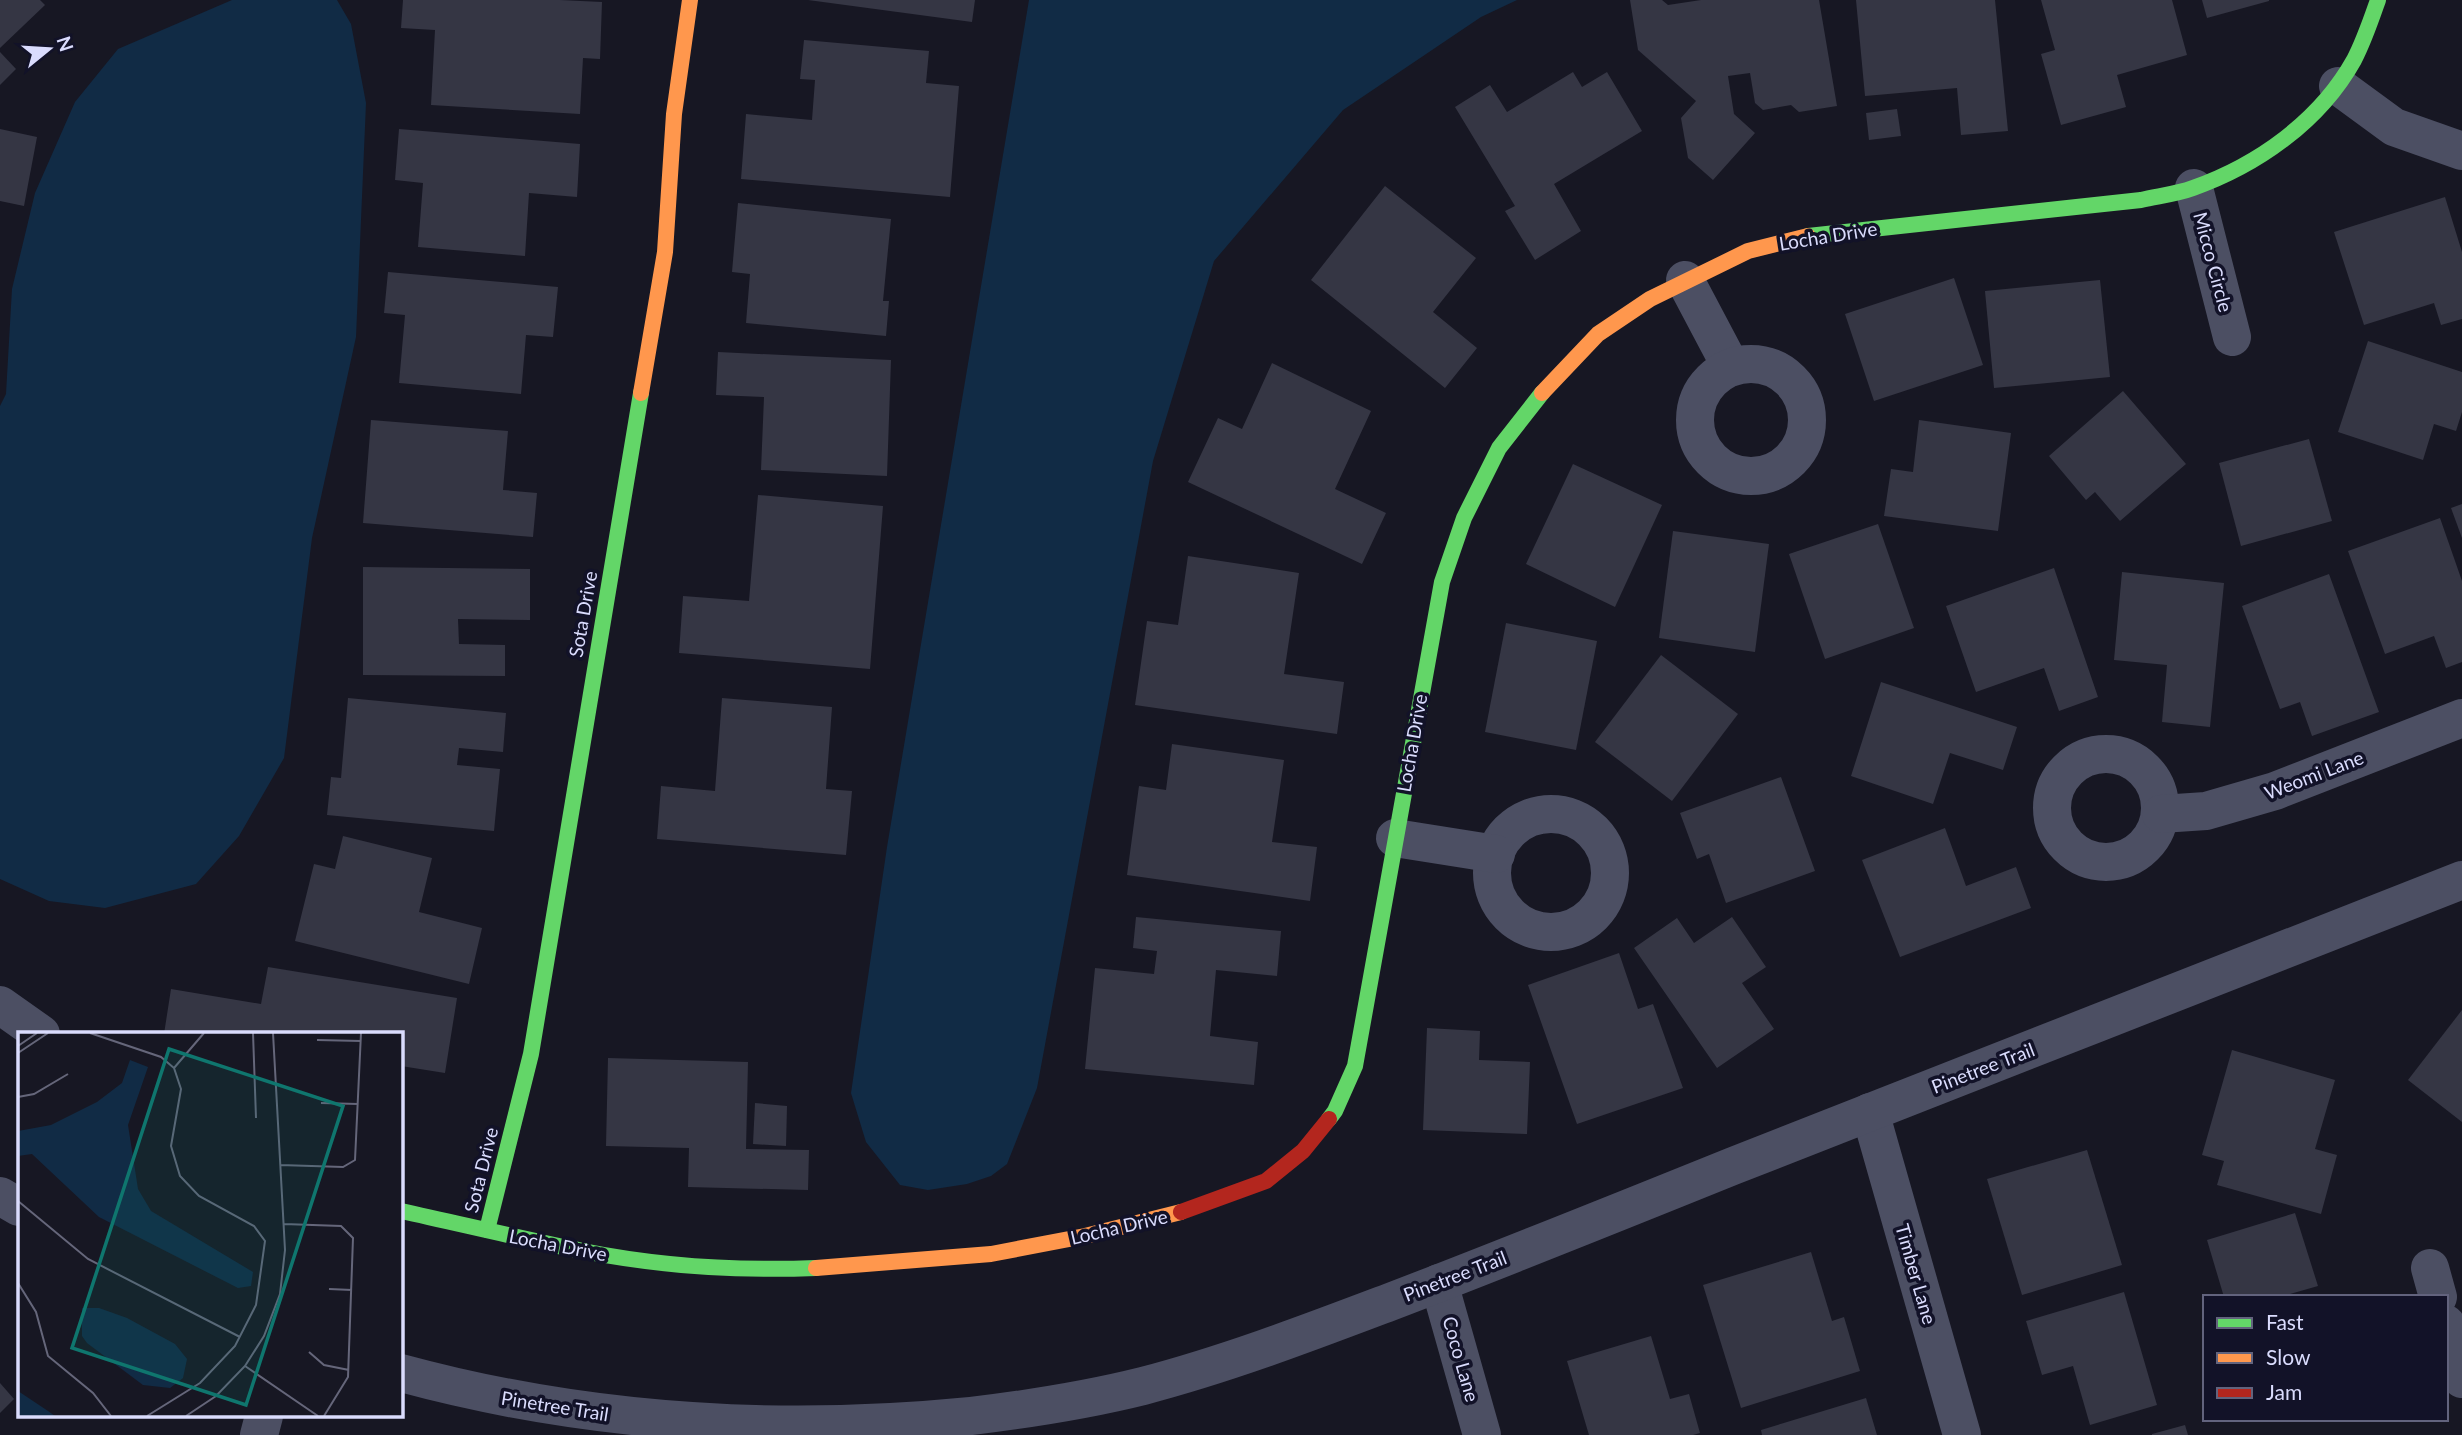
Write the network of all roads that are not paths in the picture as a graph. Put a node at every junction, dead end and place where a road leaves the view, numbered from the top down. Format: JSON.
{"nodes":[{"id":1,"x":690,"y":0,"type":"edge"},
{"id":2,"x":2378,"y":0,"type":"edge"},
{"id":3,"x":2338,"y":86,"type":"junction"},
{"id":4,"x":2462,"y":151,"type":"edge"},
{"id":5,"x":2194,"y":188,"type":"junction"},
{"id":6,"x":1685,"y":280,"type":"junction"},
{"id":7,"x":2232,"y":337,"type":"dead end"},
{"id":8,"x":1731,"y":367,"type":"dead end"},
{"id":9,"x":2462,"y":718,"type":"edge"},
{"id":10,"x":2161,"y":814,"type":"dead end"},
{"id":11,"x":1395,"y":838,"type":"junction"},
{"id":12,"x":1496,"y":854,"type":"dead end"},
{"id":13,"x":2462,"y":880,"type":"edge"},
{"id":14,"x":0,"y":1004,"type":"edge"},
{"id":15,"x":38,"y":1032,"type":"edge"},
{"id":16,"x":1870,"y":1112,"type":"junction"},
{"id":17,"x":0,"y":1196,"type":"edge"},
{"id":18,"x":18,"y":1206,"type":"edge"},
{"id":19,"x":402,"y":1211,"type":"edge"},
{"id":20,"x":488,"y":1230,"type":"junction"},
{"id":21,"x":1439,"y":1283,"type":"junction"},
{"id":22,"x":2448,"y":1331,"type":"edge"},
{"id":23,"x":402,"y":1373,"type":"edge"},
{"id":24,"x":2462,"y":1379,"type":"edge"},
{"id":25,"x":263,"y":1418,"type":"edge"},
{"id":26,"x":259,"y":1435,"type":"edge"},
{"id":27,"x":1482,"y":1435,"type":"edge"},
{"id":28,"x":1962,"y":1435,"type":"edge"}],
"edges":[{"from":1,"to":20,"type":"street","name":"Sota Drive"},
{"from":2,"to":3,"type":"street","name":"Locha Drive"},
{"from":3,"to":4,"type":"street"},
{"from":3,"to":5,"type":"street","name":"Locha Drive"},
{"from":5,"to":6,"type":"street","name":"Locha Drive"},
{"from":5,"to":7,"type":"street","name":"Micco Circle"},
{"from":6,"to":8,"type":"street"},
{"from":6,"to":11,"type":"street","name":"Locha Drive"},
{"from":9,"to":10,"type":"street","name":"Weomi Lane"},
{"from":11,"to":12,"type":"street"},
{"from":11,"to":20,"type":"street","name":"Locha Drive"},
{"from":13,"to":16,"type":"street","name":"Pinetree Trail"},
{"from":14,"to":15,"type":"street"},
{"from":16,"to":21,"type":"street","name":"Pinetree Trail"},
{"from":16,"to":28,"type":"street","name":"Timber Lane"},
{"from":17,"to":18,"type":"street"},
{"from":19,"to":20,"type":"street","name":"Locha Drive"},
{"from":21,"to":23,"type":"street","name":"Pinetree Trail"},
{"from":21,"to":27,"type":"street","name":"Coco Lane"},
{"from":22,"to":24,"type":"street"},
{"from":25,"to":26,"type":"street"}]}
